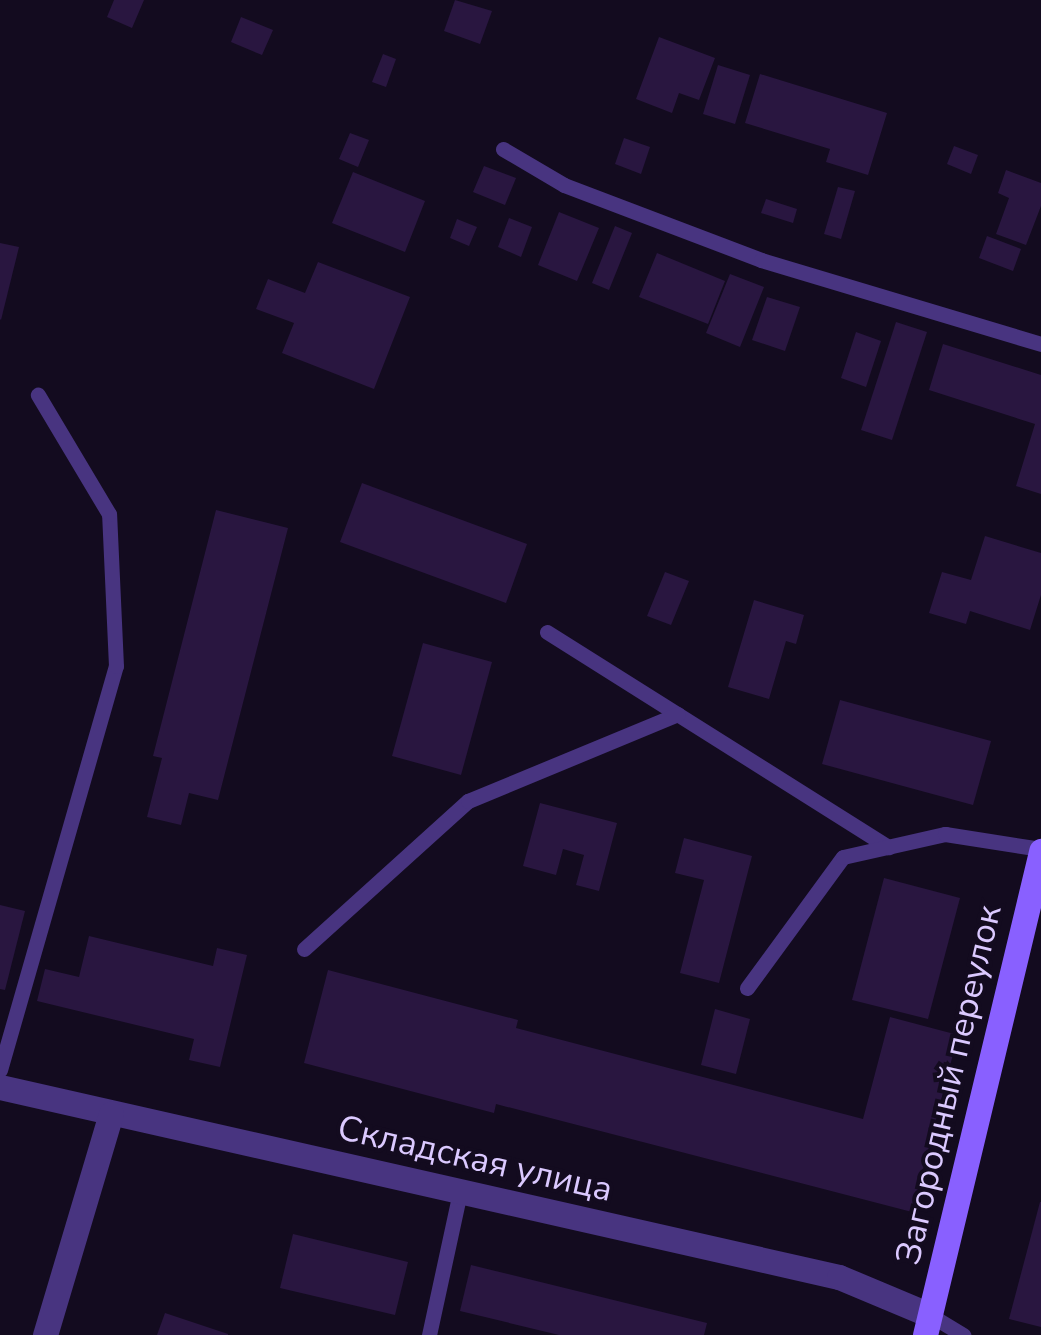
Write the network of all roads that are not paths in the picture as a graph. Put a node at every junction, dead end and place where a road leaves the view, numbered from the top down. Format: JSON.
{"nodes":[{"id":1,"x":503,"y":149,"type":"dead end"},
{"id":2,"x":1041,"y":344,"type":"edge"},
{"id":3,"x":38,"y":395,"type":"dead end"},
{"id":4,"x":547,"y":632,"type":"dead end"},
{"id":5,"x":678,"y":714,"type":"junction"},
{"id":6,"x":890,"y":846,"type":"junction"},
{"id":7,"x":1041,"y":850,"type":"edge"},
{"id":8,"x":304,"y":950,"type":"dead end"},
{"id":9,"x":747,"y":988,"type":"dead end"},
{"id":10,"x":0,"y":1070,"type":"edge"},
{"id":11,"x":0,"y":1088,"type":"edge"},
{"id":12,"x":111,"y":1114,"type":"junction"},
{"id":13,"x":460,"y":1192,"type":"junction"},
{"id":14,"x":928,"y":1325,"type":"edge"},
{"id":15,"x":45,"y":1335,"type":"edge"},
{"id":16,"x":430,"y":1335,"type":"edge"},
{"id":17,"x":962,"y":1335,"type":"edge"}],
"edges":[{"from":1,"to":2,"type":"lane"},
{"from":3,"to":10,"type":"lane"},
{"from":4,"to":5,"type":"lane"},
{"from":5,"to":6,"type":"lane"},
{"from":5,"to":8,"type":"lane"},
{"from":6,"to":7,"type":"lane"},
{"from":6,"to":9,"type":"lane"},
{"from":7,"to":14,"type":"street","name":"Загородный переулок"},
{"from":11,"to":12,"type":"street","name":"Складская улица"},
{"from":12,"to":13,"type":"street","name":"Складская улица"},
{"from":12,"to":15,"type":"street"},
{"from":13,"to":14,"type":"street","name":"Складская улица"},
{"from":13,"to":16,"type":"lane"},
{"from":14,"to":17,"type":"lane"}]}
